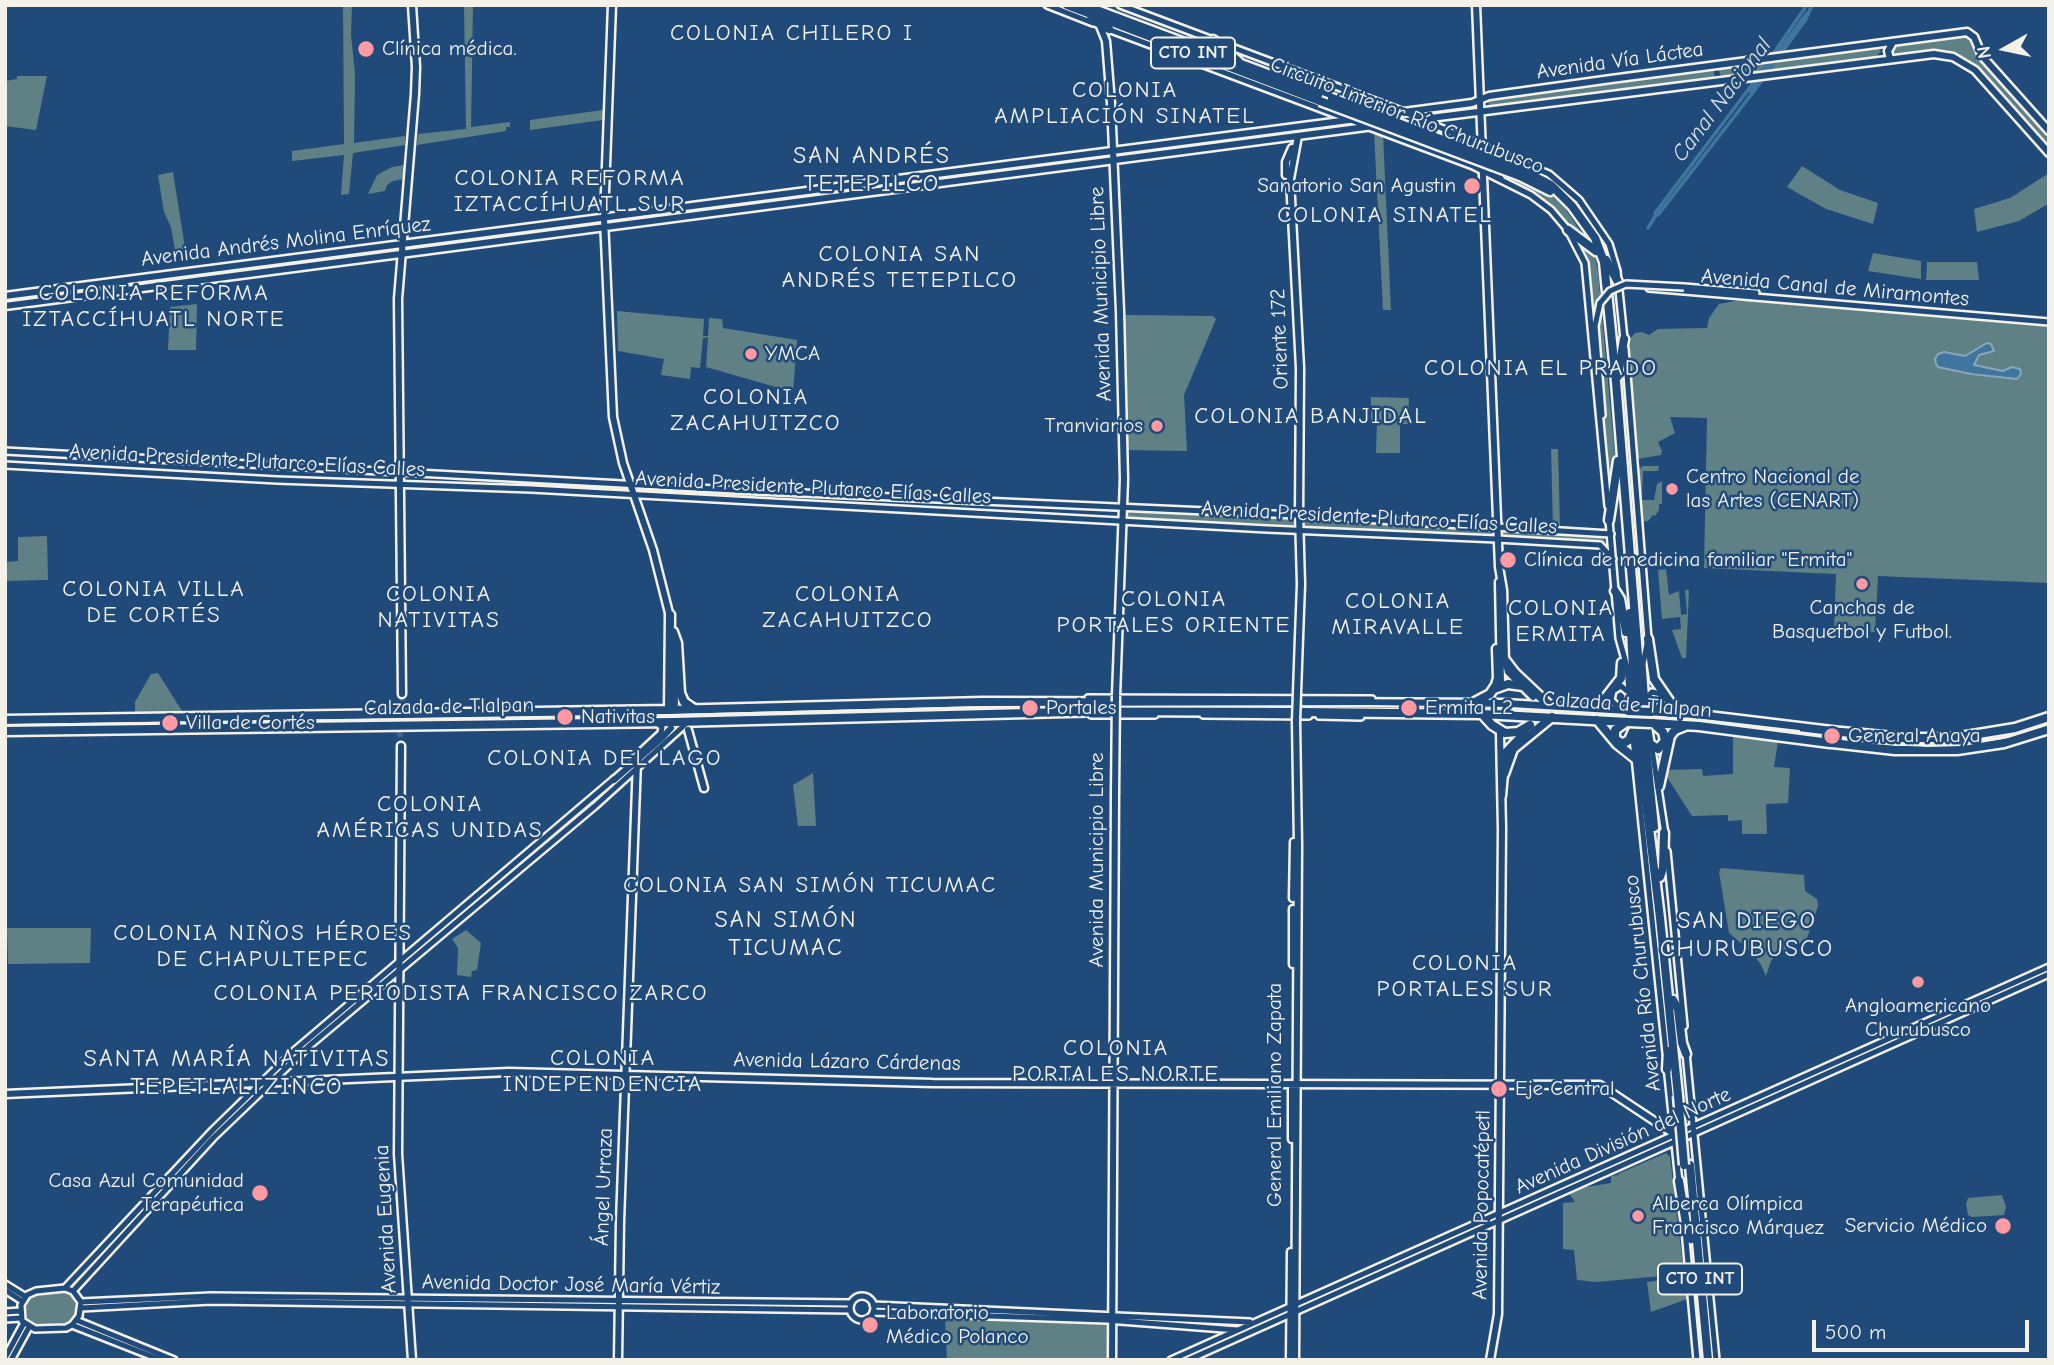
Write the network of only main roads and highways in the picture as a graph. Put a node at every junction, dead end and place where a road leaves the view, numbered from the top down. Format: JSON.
{"nodes":[{"id":1,"x":412,"y":5,"type":"edge"},
{"id":2,"x":612,"y":5,"type":"edge"},
{"id":3,"x":1048,"y":5,"type":"edge"},
{"id":4,"x":1059,"y":5,"type":"edge"},
{"id":5,"x":1067,"y":5,"type":"edge"},
{"id":6,"x":1083,"y":5,"type":"edge"},
{"id":7,"x":1120,"y":5,"type":"edge"},
{"id":8,"x":1476,"y":5,"type":"edge"},
{"id":9,"x":1105,"y":28,"type":"junction"},
{"id":10,"x":1213,"y":40,"type":"junction"},
{"id":11,"x":1894,"y":42,"type":"junction"},
{"id":12,"x":1875,"y":44,"type":"junction"},
{"id":13,"x":1890,"y":59,"type":"junction"},
{"id":14,"x":1878,"y":60,"type":"junction"},
{"id":15,"x":1243,"y":65,"type":"junction"},
{"id":16,"x":1489,"y":96,"type":"junction"},
{"id":17,"x":1479,"y":99,"type":"junction"},
{"id":18,"x":1491,"y":111,"type":"junction"},
{"id":19,"x":1404,"y":112,"type":"junction"},
{"id":20,"x":1480,"y":112,"type":"junction"},
{"id":21,"x":1440,"y":117,"type":"junction"},
{"id":22,"x":1350,"y":120,"type":"junction"},
{"id":23,"x":1420,"y":120,"type":"junction"},
{"id":24,"x":1302,"y":126,"type":"junction"},
{"id":25,"x":1368,"y":126,"type":"junction"},
{"id":26,"x":1440,"y":128,"type":"junction"},
{"id":27,"x":2049,"y":131,"type":"edge"},
{"id":28,"x":1298,"y":136,"type":"junction"},
{"id":29,"x":1481,"y":146,"type":"junction"},
{"id":30,"x":1114,"y":150,"type":"junction"},
{"id":31,"x":2049,"y":153,"type":"edge"},
{"id":32,"x":1114,"y":161,"type":"junction"},
{"id":33,"x":1523,"y":170,"type":"junction"},
{"id":34,"x":1482,"y":171,"type":"junction"},
{"id":35,"x":1512,"y":186,"type":"junction"},
{"id":36,"x":604,"y":219,"type":"junction"},
{"id":37,"x":604,"y":228,"type":"junction"},
{"id":38,"x":1569,"y":230,"type":"junction"},
{"id":39,"x":401,"y":246,"type":"junction"},
{"id":40,"x":1598,"y":251,"type":"junction"},
{"id":41,"x":400,"y":254,"type":"junction"},
{"id":42,"x":174,"y":274,"type":"junction"},
{"id":43,"x":1618,"y":285,"type":"junction"},
{"id":44,"x":1715,"y":287,"type":"dead end"},
{"id":45,"x":1726,"y":290,"type":"junction"},
{"id":46,"x":109,"y":292,"type":"junction"},
{"id":47,"x":5,"y":296,"type":"edge"},
{"id":48,"x":5,"y":306,"type":"edge"},
{"id":49,"x":2049,"y":320,"type":"edge"},
{"id":50,"x":1624,"y":339,"type":"junction"},
{"id":51,"x":1616,"y":382,"type":"junction"},
{"id":52,"x":1602,"y":439,"type":"junction"},
{"id":53,"x":5,"y":451,"type":"edge"},
{"id":54,"x":1618,"y":461,"type":"junction"},
{"id":55,"x":5,"y":465,"type":"edge"},
{"id":56,"x":400,"y":471,"type":"junction"},
{"id":57,"x":400,"y":484,"type":"junction"},
{"id":58,"x":631,"y":484,"type":"junction"},
{"id":59,"x":634,"y":494,"type":"junction"},
{"id":60,"x":1123,"y":507,"type":"junction"},
{"id":61,"x":1297,"y":515,"type":"junction"},
{"id":62,"x":1609,"y":520,"type":"junction"},
{"id":63,"x":1122,"y":521,"type":"junction"},
{"id":64,"x":1497,"y":527,"type":"junction"},
{"id":65,"x":1299,"y":531,"type":"junction"},
{"id":66,"x":1611,"y":534,"type":"junction"},
{"id":67,"x":1497,"y":539,"type":"junction"},
{"id":68,"x":1613,"y":559,"type":"junction"},
{"id":69,"x":1499,"y":578,"type":"junction"},
{"id":70,"x":1615,"y":591,"type":"junction"},
{"id":71,"x":670,"y":615,"type":"junction"},
{"id":72,"x":673,"y":632,"type":"junction"},
{"id":73,"x":1648,"y":639,"type":"junction"},
{"id":74,"x":1630,"y":642,"type":"junction"},
{"id":75,"x":1497,"y":649,"type":"dead end"},
{"id":76,"x":1506,"y":660,"type":"junction"},
{"id":77,"x":1622,"y":663,"type":"dead end"},
{"id":78,"x":1523,"y":686,"type":"junction"},
{"id":79,"x":1497,"y":687,"type":"junction"},
{"id":80,"x":402,"y":694,"type":"tunnel mouth"},
{"id":81,"x":1629,"y":694,"type":"junction"},
{"id":82,"x":1533,"y":697,"type":"dead end"},
{"id":83,"x":1005,"y":703,"type":"junction"},
{"id":84,"x":1434,"y":703,"type":"junction"},
{"id":85,"x":1469,"y":704,"type":"junction"},
{"id":86,"x":675,"y":706,"type":"junction"},
{"id":87,"x":1642,"y":706,"type":"junction"},
{"id":88,"x":1551,"y":707,"type":"junction"},
{"id":89,"x":1618,"y":707,"type":"dead end"},
{"id":90,"x":694,"y":709,"type":"junction"},
{"id":91,"x":1587,"y":709,"type":"junction"},
{"id":92,"x":1107,"y":711,"type":"dead end"},
{"id":93,"x":1120,"y":711,"type":"dead end"},
{"id":94,"x":1019,"y":713,"type":"junction"},
{"id":95,"x":1379,"y":714,"type":"junction"},
{"id":96,"x":1482,"y":714,"type":"junction"},
{"id":97,"x":1683,"y":714,"type":"junction"},
{"id":98,"x":1552,"y":717,"type":"junction"},
{"id":99,"x":2049,"y":717,"type":"edge"},
{"id":100,"x":5,"y":720,"type":"edge"},
{"id":101,"x":1597,"y":720,"type":"junction"},
{"id":102,"x":655,"y":723,"type":"junction"},
{"id":103,"x":1531,"y":725,"type":"joint"},
{"id":104,"x":1688,"y":725,"type":"junction"},
{"id":105,"x":688,"y":726,"type":"junction"},
{"id":106,"x":1639,"y":727,"type":"junction"},
{"id":107,"x":671,"y":728,"type":"dead end"},
{"id":108,"x":2049,"y":729,"type":"edge"},
{"id":109,"x":5,"y":731,"type":"edge"},
{"id":110,"x":1500,"y":734,"type":"tunnel mouth"},
{"id":111,"x":1650,"y":744,"type":"junction"},
{"id":112,"x":401,"y":746,"type":"tunnel mouth"},
{"id":113,"x":1636,"y":759,"type":"junction"},
{"id":114,"x":637,"y":765,"type":"junction"},
{"id":115,"x":1504,"y":774,"type":"junction"},
{"id":116,"x":614,"y":780,"type":"junction"},
{"id":117,"x":1658,"y":786,"type":"junction"},
{"id":118,"x":704,"y":788,"type":"dead end"},
{"id":119,"x":1502,"y":798,"type":"junction"},
{"id":120,"x":1642,"y":820,"type":"junction"},
{"id":121,"x":1664,"y":833,"type":"junction"},
{"id":122,"x":1657,"y":877,"type":"junction"},
{"id":123,"x":400,"y":966,"type":"junction"},
{"id":124,"x":2049,"y":967,"type":"edge"},
{"id":125,"x":2049,"y":974,"type":"edge"},
{"id":126,"x":1666,"y":982,"type":"junction"},
{"id":127,"x":1673,"y":1000,"type":"junction"},
{"id":128,"x":1686,"y":1054,"type":"junction"},
{"id":129,"x":1667,"y":1069,"type":"junction"},
{"id":130,"x":625,"y":1074,"type":"junction"},
{"id":131,"x":399,"y":1077,"type":"junction"},
{"id":132,"x":1113,"y":1083,"type":"junction"},
{"id":133,"x":260,"y":1084,"type":"junction"},
{"id":134,"x":270,"y":1084,"type":"junction"},
{"id":135,"x":1294,"y":1085,"type":"junction"},
{"id":136,"x":1501,"y":1086,"type":"junction"},
{"id":137,"x":5,"y":1094,"type":"edge"},
{"id":138,"x":1680,"y":1096,"type":"junction"},
{"id":139,"x":1692,"y":1116,"type":"junction"},
{"id":140,"x":1673,"y":1120,"type":"junction"},
{"id":141,"x":1658,"y":1125,"type":"junction"},
{"id":142,"x":1693,"y":1129,"type":"junction"},
{"id":143,"x":1674,"y":1138,"type":"junction"},
{"id":144,"x":1693,"y":1151,"type":"junction"},
{"id":145,"x":1678,"y":1153,"type":"junction"},
{"id":146,"x":1687,"y":1165,"type":"junction"},
{"id":147,"x":1679,"y":1181,"type":"junction"},
{"id":148,"x":1523,"y":1204,"type":"junction"},
{"id":149,"x":1700,"y":1208,"type":"junction"},
{"id":150,"x":1511,"y":1216,"type":"junction"},
{"id":151,"x":1499,"y":1218,"type":"junction"},
{"id":152,"x":1691,"y":1239,"type":"junction"},
{"id":153,"x":1699,"y":1268,"type":"junction"},
{"id":154,"x":5,"y":1284,"type":"edge"},
{"id":155,"x":65,"y":1288,"type":"junction"},
{"id":156,"x":5,"y":1290,"type":"edge"},
{"id":157,"x":72,"y":1291,"type":"junction"},
{"id":158,"x":24,"y":1299,"type":"junction"},
{"id":159,"x":408,"y":1301,"type":"junction"},
{"id":160,"x":81,"y":1305,"type":"junction"},
{"id":161,"x":619,"y":1305,"type":"junction"},
{"id":162,"x":873,"y":1305,"type":"junction"},
{"id":163,"x":850,"y":1307,"type":"junction"},
{"id":164,"x":1293,"y":1309,"type":"junction"},
{"id":165,"x":5,"y":1312,"type":"edge"},
{"id":166,"x":873,"y":1312,"type":"junction"},
{"id":167,"x":1112,"y":1318,"type":"junction"},
{"id":168,"x":5,"y":1319,"type":"edge"},
{"id":169,"x":24,"y":1320,"type":"junction"},
{"id":170,"x":1253,"y":1322,"type":"junction"},
{"id":171,"x":74,"y":1323,"type":"junction"},
{"id":172,"x":1237,"y":1330,"type":"junction"},
{"id":173,"x":1249,"y":1332,"type":"junction"},
{"id":174,"x":5,"y":1357,"type":"edge"},
{"id":175,"x":11,"y":1360,"type":"edge"},
{"id":176,"x":161,"y":1360,"type":"edge"},
{"id":177,"x":174,"y":1360,"type":"edge"},
{"id":178,"x":412,"y":1360,"type":"edge"},
{"id":179,"x":618,"y":1360,"type":"edge"},
{"id":180,"x":1112,"y":1360,"type":"edge"},
{"id":181,"x":1171,"y":1360,"type":"edge"},
{"id":182,"x":1188,"y":1360,"type":"edge"},
{"id":183,"x":1293,"y":1360,"type":"edge"},
{"id":184,"x":1490,"y":1360,"type":"edge"},
{"id":185,"x":1697,"y":1360,"type":"edge"},
{"id":186,"x":1706,"y":1360,"type":"edge"},
{"id":187,"x":1716,"y":1360,"type":"edge"}],
"edges":[{"from":1,"to":39,"type":"main road"},
{"from":2,"to":36,"type":"main road"},
{"from":3,"to":9,"type":"main road","number":"CTO INT"},
{"from":4,"to":9,"type":"highway"},
{"from":5,"to":33,"type":"highway","name":"Circuito Interior Río Churubusco","number":"CTO INT","bridge":true},
{"from":6,"to":15,"type":"highway","name":"Circuito Interior Río Churubusco","number":"CTO INT"},
{"from":7,"to":10,"type":"main road","number":"CTO INT"},
{"from":8,"to":17,"type":"main road"},
{"from":9,"to":22,"type":"main road","number":"CTO INT"},
{"from":9,"to":30,"type":"main road","name":"Avenida Municipio Libre"},
{"from":10,"to":15,"type":"highway"},
{"from":10,"to":19,"type":"main road","number":"CTO INT"},
{"from":11,"to":12,"type":"main road","name":"Avenida Vía Láctea"},
{"from":11,"to":13,"type":"main road"},
{"from":11,"to":27,"type":"main road","name":"Avenida Vía Láctea"},
{"from":12,"to":14,"type":"main road"},
{"from":12,"to":16,"type":"main road","name":"Avenida Vía Láctea"},
{"from":13,"to":14,"type":"main road","name":"Avenida Vía Láctea"},
{"from":13,"to":31,"type":"main road","name":"Avenida Vía Láctea"},
{"from":14,"to":18,"type":"main road","name":"Avenida Vía Láctea"},
{"from":15,"to":33,"type":"highway","name":"Circuito Interior Río Churubusco","number":"CTO INT","bridge":true},
{"from":16,"to":17,"type":"main road","name":"Avenida Vía Láctea"},
{"from":16,"to":18,"type":"main road"},
{"from":17,"to":19,"type":"main road","name":"Avenida Vía Láctea"},
{"from":17,"to":20,"type":"main road"},
{"from":18,"to":20,"type":"main road","name":"Avenida Vía Láctea"},
{"from":19,"to":22,"type":"main road","name":"Avenida Andrés Molina Enríquez"},
{"from":19,"to":23,"type":"main road","number":"CTO INT"},
{"from":20,"to":21,"type":"main road","name":"Avenida Vía Láctea"},
{"from":20,"to":29,"type":"main road"},
{"from":21,"to":23,"type":"main road","name":"Avenida Andrés Molina Enríquez"},
{"from":21,"to":26,"type":"main road"},
{"from":22,"to":24,"type":"main road","name":"Avenida Andrés Molina Enríquez"},
{"from":22,"to":25,"type":"main road","number":"CTO INT"},
{"from":23,"to":25,"type":"main road","name":"Avenida Andrés Molina Enríquez"},
{"from":23,"to":26,"type":"main road","number":"CTO INT"},
{"from":24,"to":28,"type":"main road"},
{"from":24,"to":30,"type":"main road","name":"Avenida Andrés Molina Enríquez"},
{"from":25,"to":28,"type":"main road","name":"Avenida Andrés Molina Enríquez"},
{"from":25,"to":34,"type":"main road","number":"CTO INT"},
{"from":26,"to":29,"type":"main road","number":"CTO INT"},
{"from":28,"to":32,"type":"main road","name":"Avenida Andrés Molina Enríquez"},
{"from":28,"to":61,"type":"main road","name":"Oriente 172"},
{"from":29,"to":33,"type":"main road","number":"CTO INT"},
{"from":29,"to":34,"type":"main road"},
{"from":30,"to":32,"type":"main road","name":"Avenida Municipio Libre"},
{"from":30,"to":36,"type":"main road","name":"Avenida Andrés Molina Enríquez"},
{"from":32,"to":37,"type":"main road","name":"Avenida Andrés Molina Enríquez"},
{"from":32,"to":60,"type":"main road","name":"Avenida Municipio Libre"},
{"from":33,"to":35,"type":"main road"},
{"from":33,"to":40,"type":"highway","name":"Circuito Interior Río Churubusco","number":"CTO INT"},
{"from":33,"to":43,"type":"main road","number":"CTO INT"},
{"from":34,"to":35,"type":"main road","number":"CTO INT"},
{"from":34,"to":64,"type":"main road"},
{"from":35,"to":38,"type":"main road","number":"CTO INT"},
{"from":36,"to":37,"type":"main road"},
{"from":36,"to":39,"type":"main road","name":"Avenida Andrés Molina Enríquez"},
{"from":37,"to":41,"type":"main road","name":"Avenida Andrés Molina Enríquez"},
{"from":37,"to":58,"type":"main road"},
{"from":38,"to":40,"type":"highway"},
{"from":38,"to":52,"type":"main road","number":"CTO INT"},
{"from":39,"to":41,"type":"main road"},
{"from":39,"to":42,"type":"main road","name":"Avenida Andrés Molina Enríquez"},
{"from":40,"to":43,"type":"highway"},
{"from":40,"to":51,"type":"highway","name":"Circuito Interior Río Churubusco","number":"CTO INT"},
{"from":40,"to":54,"type":"highway","name":"Circuito Interior Río Churubusco","number":"CTO INT"},
{"from":41,"to":46,"type":"main road","name":"Avenida Andrés Molina Enríquez"},
{"from":41,"to":56,"type":"main road"},
{"from":42,"to":46,"type":"main road"},
{"from":42,"to":47,"type":"main road","name":"Avenida Andrés Molina Enríquez"},
{"from":43,"to":49,"type":"main road","name":"Avenida Canal de Miramontes"},
{"from":43,"to":50,"type":"main road","number":"CTO INT"},
{"from":44,"to":45,"type":"main road"},
{"from":45,"to":49,"type":"main road","name":"Avenida Canal de Miramontes"},
{"from":45,"to":52,"type":"main road","name":"Avenida Canal de Miramontes","bridge":true},
{"from":46,"to":48,"type":"main road","name":"Avenida Andrés Molina Enríquez"},
{"from":50,"to":51,"type":"highway"},
{"from":50,"to":73,"type":"main road","number":"CTO INT"},
{"from":51,"to":87,"type":"highway","name":"Circuito Interior Río Churubusco","number":"CTO INT"},
{"from":52,"to":62,"type":"main road","number":"CTO INT"},
{"from":53,"to":56,"type":"main road","name":"Avenida Presidente Plutarco Elías Calles"},
{"from":54,"to":62,"type":"highway"},
{"from":54,"to":74,"type":"highway","name":"Circuito Interior Río Churubusco","number":"CTO INT"},
{"from":55,"to":57,"type":"main road","name":"Avenida Presidente Plutarco Elías Calles"},
{"from":56,"to":57,"type":"main road"},
{"from":56,"to":58,"type":"main road","name":"Avenida Presidente Plutarco Elías Calles"},
{"from":57,"to":59,"type":"main road","name":"Avenida Presidente Plutarco Elías Calles"},
{"from":57,"to":80,"type":"main road"},
{"from":58,"to":59,"type":"main road"},
{"from":58,"to":60,"type":"main road","name":"Avenida Presidente Plutarco Elías Calles"},
{"from":59,"to":63,"type":"main road","name":"Avenida Presidente Plutarco Elías Calles"},
{"from":59,"to":71,"type":"main road"},
{"from":60,"to":61,"type":"main road","name":"Avenida Presidente Plutarco Elías Calles"},
{"from":60,"to":63,"type":"main road","name":"Avenida Municipio Libre"},
{"from":61,"to":64,"type":"main road","name":"Avenida Presidente Plutarco Elías Calles"},
{"from":61,"to":65,"type":"main road","name":"General Emiliano Zapata"},
{"from":62,"to":66,"type":"main road","number":"CTO INT"},
{"from":63,"to":65,"type":"main road","name":"Avenida Presidente Plutarco Elías Calles"},
{"from":63,"to":132,"type":"main road","name":"Avenida Municipio Libre","bridge":true},
{"from":64,"to":66,"type":"main road","name":"Avenida Presidente Plutarco Elías Calles"},
{"from":64,"to":67,"type":"main road"},
{"from":65,"to":67,"type":"main road","name":"Avenida Presidente Plutarco Elías Calles"},
{"from":65,"to":135,"type":"main road","name":"General Emiliano Zapata","bridge":true},
{"from":66,"to":68,"type":"main road","number":"CTO INT"},
{"from":67,"to":68,"type":"main road","name":"Avenida Presidente Plutarco Elías Calles"},
{"from":67,"to":69,"type":"main road"},
{"from":68,"to":70,"type":"main road","number":"CTO INT"},
{"from":69,"to":76,"type":"main road"},
{"from":69,"to":79,"type":"main road"},
{"from":70,"to":74,"type":"highway"},
{"from":70,"to":81,"type":"main road","number":"CTO INT"},
{"from":71,"to":72,"type":"main road"},
{"from":71,"to":86,"type":"highway"},
{"from":72,"to":86,"type":"main road"},
{"from":72,"to":90,"type":"highway"},
{"from":73,"to":87,"type":"main road","number":"CTO INT"},
{"from":73,"to":97,"type":"highway"},
{"from":74,"to":87,"type":"highway","name":"Circuito Interior Río Churubusco","number":"CTO INT"},
{"from":75,"to":79,"type":"highway"},
{"from":76,"to":78,"type":"main road"},
{"from":76,"to":88,"type":"highway"},
{"from":77,"to":91,"type":"highway"},
{"from":78,"to":79,"type":"highway"},
{"from":78,"to":82,"type":"main road"},
{"from":79,"to":85,"type":"highway"},
{"from":81,"to":87,"type":"main road","number":"CTO INT"},
{"from":81,"to":89,"type":"main road"},
{"from":83,"to":84,"type":"main road","name":"Calzada de Tlalpan"},
{"from":83,"to":90,"type":"highway","name":"Calzada de Tlalpan"},
{"from":83,"to":93,"type":"highway","name":"Calzada de Tlalpan"},
{"from":84,"to":85,"type":"highway","name":"Calzada de Tlalpan"},
{"from":84,"to":95,"type":"highway","name":"Calzada de Tlalpan"},
{"from":85,"to":88,"type":"highway","name":"Calzada de Tlalpan"},
{"from":86,"to":90,"type":"highway","name":"Calzada de Tlalpan"},
{"from":86,"to":100,"type":"highway","name":"Calzada de Tlalpan"},
{"from":87,"to":91,"type":"highway","name":"Calzada de Tlalpan"},
{"from":87,"to":97,"type":"highway","name":"Calzada de Tlalpan"},
{"from":88,"to":91,"type":"highway","name":"Calzada de Tlalpan"},
{"from":92,"to":94,"type":"highway","name":"Calzada de Tlalpan"},
{"from":94,"to":95,"type":"main road","name":"Calzada de Tlalpan"},
{"from":94,"to":105,"type":"highway","name":"Calzada de Tlalpan"},
{"from":95,"to":96,"type":"highway","name":"Calzada de Tlalpan"},
{"from":96,"to":98,"type":"highway","name":"Calzada de Tlalpan"},
{"from":96,"to":103,"type":"highway"},
{"from":97,"to":99,"type":"highway","name":"Calzada de Tlalpan"},
{"from":98,"to":101,"type":"highway","name":"Calzada de Tlalpan"},
{"from":98,"to":115,"type":"highway"},
{"from":101,"to":106,"type":"highway","name":"Calzada de Tlalpan"},
{"from":101,"to":113,"type":"highway"},
{"from":102,"to":105,"type":"highway","name":"Calzada de Tlalpan"},
{"from":102,"to":109,"type":"highway","name":"Calzada de Tlalpan"},
{"from":102,"to":116,"type":"main road"},
{"from":103,"to":115,"type":"main road","name":"Avenida Popocatépetl"},
{"from":104,"to":106,"type":"highway","name":"Calzada de Tlalpan"},
{"from":104,"to":108,"type":"highway","name":"Calzada de Tlalpan"},
{"from":104,"to":117,"type":"highway"},
{"from":105,"to":114,"type":"main road"},
{"from":105,"to":118,"type":"main road"},
{"from":106,"to":111,"type":"main road","name":"Avenida Río Churubusco","number":"CTO INT"},
{"from":106,"to":111,"type":"highway"},
{"from":106,"to":113,"type":"main road","name":"Avenida Río Churubusco","number":"CTO INT"},
{"from":106,"to":122,"type":"highway","number":"CTO INT"},
{"from":107,"to":114,"type":"main road"},
{"from":110,"to":119,"type":"main road","name":"Avenida Popocatépetl"},
{"from":111,"to":117,"type":"main road","name":"Avenida Río Churubusco","number":"CTO INT"},
{"from":112,"to":123,"type":"main road","name":"Avenida Eugenia"},
{"from":113,"to":120,"type":"main road","name":"Avenida Río Churubusco","number":"CTO INT"},
{"from":114,"to":116,"type":"main road"},
{"from":114,"to":123,"type":"main road"},
{"from":114,"to":130,"type":"main road","name":"Ángel Urraza"},
{"from":115,"to":119,"type":"main road","name":"Avenida Popocatépetl"},
{"from":116,"to":123,"type":"main road"},
{"from":117,"to":121,"type":"main road","name":"Avenida Río Churubusco","number":"CTO INT"},
{"from":119,"to":136,"type":"main road","name":"Avenida Popocatépetl"},
{"from":120,"to":122,"type":"highway"},
{"from":120,"to":129,"type":"main road","name":"Avenida Río Churubusco","number":"CTO INT"},
{"from":121,"to":122,"type":"highway"},
{"from":121,"to":128,"type":"main road","name":"Avenida Río Churubusco","number":"CTO INT"},
{"from":122,"to":126,"type":"highway","number":"CTO INT"},
{"from":122,"to":127,"type":"highway","number":"CTO INT"},
{"from":123,"to":131,"type":"main road","name":"Avenida Eugenia"},
{"from":123,"to":133,"type":"main road"},
{"from":123,"to":134,"type":"main road"},
{"from":124,"to":142,"type":"main road","name":"Avenida División del Norte"},
{"from":125,"to":142,"type":"main road","name":"Avenida División del Norte"},
{"from":126,"to":129,"type":"highway"},
{"from":126,"to":138,"type":"highway","number":"CTO INT"},
{"from":127,"to":128,"type":"highway"},
{"from":127,"to":138,"type":"highway","number":"CTO INT"},
{"from":128,"to":139,"type":"main road","name":"Avenida Río Churubusco","number":"CTO INT"},
{"from":129,"to":140,"type":"main road","name":"Avenida Río Churubusco","number":"CTO INT"},
{"from":130,"to":131,"type":"main road","name":"Avenida Lázaro Cárdenas"},
{"from":130,"to":132,"type":"main road","name":"Avenida Lázaro Cárdenas"},
{"from":130,"to":161,"type":"main road","name":"Ángel Urraza"},
{"from":131,"to":134,"type":"main road","name":"Avenida Lázaro Cárdenas"},
{"from":131,"to":159,"type":"main road","name":"Avenida Eugenia"},
{"from":132,"to":135,"type":"main road","name":"Avenida Lázaro Cárdenas"},
{"from":132,"to":167,"type":"main road","name":"Avenida Municipio Libre"},
{"from":133,"to":134,"type":"main road","name":"Avenida Lázaro Cárdenas"},
{"from":133,"to":137,"type":"main road","name":"Avenida Lázaro Cárdenas"},
{"from":133,"to":155,"type":"main road"},
{"from":134,"to":157,"type":"main road"},
{"from":135,"to":136,"type":"main road","name":"Avenida Lázaro Cárdenas"},
{"from":135,"to":164,"type":"main road","name":"General Emiliano Zapata"},
{"from":136,"to":141,"type":"main road","name":"Avenida Lázaro Cárdenas"},
{"from":136,"to":151,"type":"main road","name":"Avenida Popocatépetl"},
{"from":138,"to":146,"type":"highway","number":"CTO INT","bridge":true},
{"from":139,"to":140,"type":"main road"},
{"from":139,"to":142,"type":"main road","name":"Avenida Río Churubusco","number":"CTO INT"},
{"from":140,"to":141,"type":"main road"},
{"from":140,"to":143,"type":"main road","name":"Avenida Río Churubusco","number":"CTO INT"},
{"from":141,"to":143,"type":"main road"},
{"from":142,"to":143,"type":"main road","name":"Avenida División del Norte"},
{"from":142,"to":144,"type":"main road","name":"Avenida Río Churubusco","number":"CTO INT"},
{"from":143,"to":145,"type":"main road","name":"Avenida Río Churubusco","number":"CTO INT"},
{"from":143,"to":148,"type":"main road","name":"Avenida División del Norte"},
{"from":143,"to":150,"type":"main road","name":"Avenida División del Norte"},
{"from":144,"to":145,"type":"main road"},
{"from":144,"to":149,"type":"main road","name":"Avenida Río Churubusco","number":"CTO INT"},
{"from":145,"to":147,"type":"main road","name":"Avenida Río Churubusco","number":"CTO INT"},
{"from":146,"to":152,"type":"highway","number":"CTO INT"},
{"from":146,"to":153,"type":"highway","number":"CTO INT"},
{"from":147,"to":152,"type":"highway"},
{"from":147,"to":185,"type":"main road","name":"Avenida Río Churubusco","number":"CTO INT"},
{"from":148,"to":150,"type":"main road"},
{"from":148,"to":151,"type":"main road","name":"Avenida División del Norte"},
{"from":149,"to":153,"type":"highway"},
{"from":149,"to":187,"type":"main road","name":"Avenida Río Churubusco","number":"CTO INT"},
{"from":150,"to":151,"type":"main road","name":"Avenida División del Norte"},
{"from":151,"to":164,"type":"main road","name":"Avenida División del Norte"},
{"from":151,"to":184,"type":"main road","name":"Avenida Popocatépetl"},
{"from":152,"to":186,"type":"highway","number":"CTO INT"},
{"from":153,"to":186,"type":"highway","number":"CTO INT"},
{"from":154,"to":158,"type":"main road"},
{"from":155,"to":157,"type":"main road"},
{"from":155,"to":158,"type":"main road"},
{"from":156,"to":158,"type":"main road"},
{"from":157,"to":160,"type":"main road"},
{"from":158,"to":169,"type":"main road"},
{"from":159,"to":160,"type":"main road","name":"Avenida Doctor José María Vértiz"},
{"from":159,"to":161,"type":"main road","name":"Avenida Doctor José María Vértiz"},
{"from":159,"to":178,"type":"main road","name":"Avenida Eugenia"},
{"from":160,"to":171,"type":"main road"},
{"from":161,"to":163,"type":"main road","name":"Avenida Doctor José María Vértiz"},
{"from":161,"to":179,"type":"main road","name":"Ángel Urraza"},
{"from":162,"to":163,"type":"main road"},
{"from":162,"to":166,"type":"main road"},
{"from":162,"to":167,"type":"main road"},
{"from":163,"to":166,"type":"main road"},
{"from":164,"to":170,"type":"main road","name":"Avenida División del Norte"},
{"from":164,"to":173,"type":"main road","name":"Avenida División del Norte"},
{"from":164,"to":183,"type":"main road","name":"General Emiliano Zapata"},
{"from":165,"to":169,"type":"main road"},
{"from":166,"to":167,"type":"main road"},
{"from":167,"to":170,"type":"main road"},
{"from":167,"to":172,"type":"main road"},
{"from":167,"to":180,"type":"main road","name":"Avenida Municipio Libre"},
{"from":168,"to":169,"type":"main road"},
{"from":169,"to":171,"type":"main road"},
{"from":169,"to":174,"type":"main road"},
{"from":169,"to":175,"type":"main road"},
{"from":170,"to":172,"type":"main road","name":"Avenida División del Norte"},
{"from":171,"to":176,"type":"main road"},
{"from":171,"to":177,"type":"main road"},
{"from":172,"to":173,"type":"main road"},
{"from":172,"to":181,"type":"main road","name":"Avenida División del Norte"},
{"from":173,"to":182,"type":"main road","name":"Avenida División del Norte"}]}
